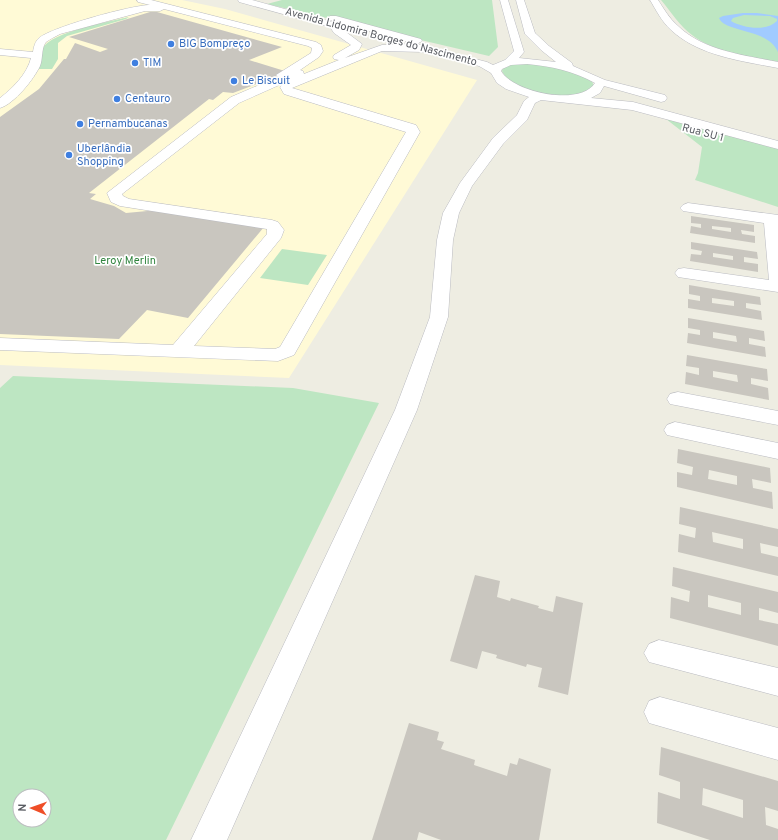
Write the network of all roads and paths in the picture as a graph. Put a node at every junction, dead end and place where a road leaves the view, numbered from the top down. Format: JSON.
{"nodes":[{"id":1,"x":141,"y":0,"type":"edge"},
{"id":2,"x":242,"y":0,"type":"edge"},
{"id":3,"x":504,"y":0,"type":"edge"},
{"id":4,"x":520,"y":0,"type":"edge"},
{"id":5,"x":654,"y":0,"type":"edge"},
{"id":6,"x":288,"y":2,"type":"dead end"},
{"id":7,"x":164,"y":7,"type":"junction"},
{"id":8,"x":335,"y":23,"type":"junction"},
{"id":9,"x":257,"y":31,"type":"junction"},
{"id":10,"x":423,"y":49,"type":"junction"},
{"id":11,"x":299,"y":51,"type":"dead end"},
{"id":12,"x":0,"y":52,"type":"edge"},
{"id":13,"x":37,"y":54,"type":"junction"},
{"id":14,"x":507,"y":62,"type":"junction"},
{"id":15,"x":778,"y":65,"type":"edge"},
{"id":16,"x":572,"y":68,"type":"junction"},
{"id":17,"x":495,"y":71,"type":"junction"},
{"id":18,"x":602,"y":82,"type":"junction"},
{"id":19,"x":271,"y":84,"type":"junction"},
{"id":20,"x":286,"y":89,"type":"junction"},
{"id":21,"x":538,"y":96,"type":"junction"},
{"id":22,"x":562,"y":99,"type":"junction"},
{"id":23,"x":671,"y":101,"type":"dead end"},
{"id":24,"x":0,"y":104,"type":"edge"},
{"id":25,"x":633,"y":106,"type":"junction"},
{"id":26,"x":523,"y":117,"type":"junction"},
{"id":27,"x":200,"y":126,"type":"junction"},
{"id":28,"x":778,"y":145,"type":"edge"},
{"id":29,"x":778,"y":153,"type":"edge"},
{"id":30,"x":688,"y":208,"type":"dead end"},
{"id":31,"x":775,"y":220,"type":"edge"},
{"id":32,"x":684,"y":273,"type":"dead end"},
{"id":33,"x":778,"y":280,"type":"edge"},
{"id":34,"x":778,"y":287,"type":"edge"},
{"id":35,"x":0,"y":344,"type":"edge"},
{"id":36,"x":178,"y":352,"type":"junction"},
{"id":37,"x":678,"y":398,"type":"dead end"},
{"id":38,"x":778,"y":418,"type":"edge"},
{"id":39,"x":674,"y":430,"type":"dead end"},
{"id":40,"x":778,"y":451,"type":"edge"},
{"id":41,"x":659,"y":653,"type":"dead end"},
{"id":42,"x":778,"y":682,"type":"edge"},
{"id":43,"x":660,"y":712,"type":"dead end"},
{"id":44,"x":778,"y":744,"type":"edge"},
{"id":45,"x":209,"y":840,"type":"edge"}],
"edges":[{"from":1,"to":7,"type":"street"},
{"from":2,"to":8,"type":"street","name":"Avenida Lidomira Borges do Nascimento"},
{"from":3,"to":14,"type":"street"},
{"from":4,"to":16,"type":"street"},
{"from":5,"to":15,"type":"street"},
{"from":6,"to":8,"type":"street","name":"Avenida Lidomira Borges do Nascimento"},
{"from":7,"to":9,"type":"street"},
{"from":7,"to":13,"type":"street"},
{"from":8,"to":10,"type":"street","name":"Avenida Lidomira Borges do Nascimento"},
{"from":8,"to":14,"type":"street","name":"Avenida Lidomira Borges do Nascimento"},
{"from":8,"to":19,"type":"street"},
{"from":9,"to":11,"type":"street"},
{"from":9,"to":27,"type":"street"},
{"from":10,"to":17,"type":"street","name":"Avenida Lidomira Borges do Nascimento"},
{"from":10,"to":20,"type":"street"},
{"from":12,"to":13,"type":"street"},
{"from":13,"to":24,"type":"street"},
{"from":14,"to":16,"type":"street","name":"Avenida Lidomira Borges do Nascimento"},
{"from":14,"to":17,"type":"street"},
{"from":16,"to":18,"type":"street"},
{"from":17,"to":21,"type":"street"},
{"from":18,"to":22,"type":"street"},
{"from":18,"to":23,"type":"street"},
{"from":19,"to":20,"type":"street"},
{"from":19,"to":27,"type":"street"},
{"from":20,"to":36,"type":"street"},
{"from":21,"to":22,"type":"street"},
{"from":21,"to":26,"type":"street"},
{"from":22,"to":25,"type":"street"},
{"from":22,"to":26,"type":"street"},
{"from":25,"to":28,"type":"street"},
{"from":25,"to":29,"type":"street","name":"Rua SU 1"},
{"from":26,"to":45,"type":"street"},
{"from":27,"to":36,"type":"street"},
{"from":30,"to":31,"type":"street"},
{"from":31,"to":33,"type":"street"},
{"from":32,"to":34,"type":"street"},
{"from":35,"to":36,"type":"street"},
{"from":37,"to":38,"type":"street"},
{"from":39,"to":40,"type":"street"},
{"from":41,"to":42,"type":"street"},
{"from":43,"to":44,"type":"street"}]}
